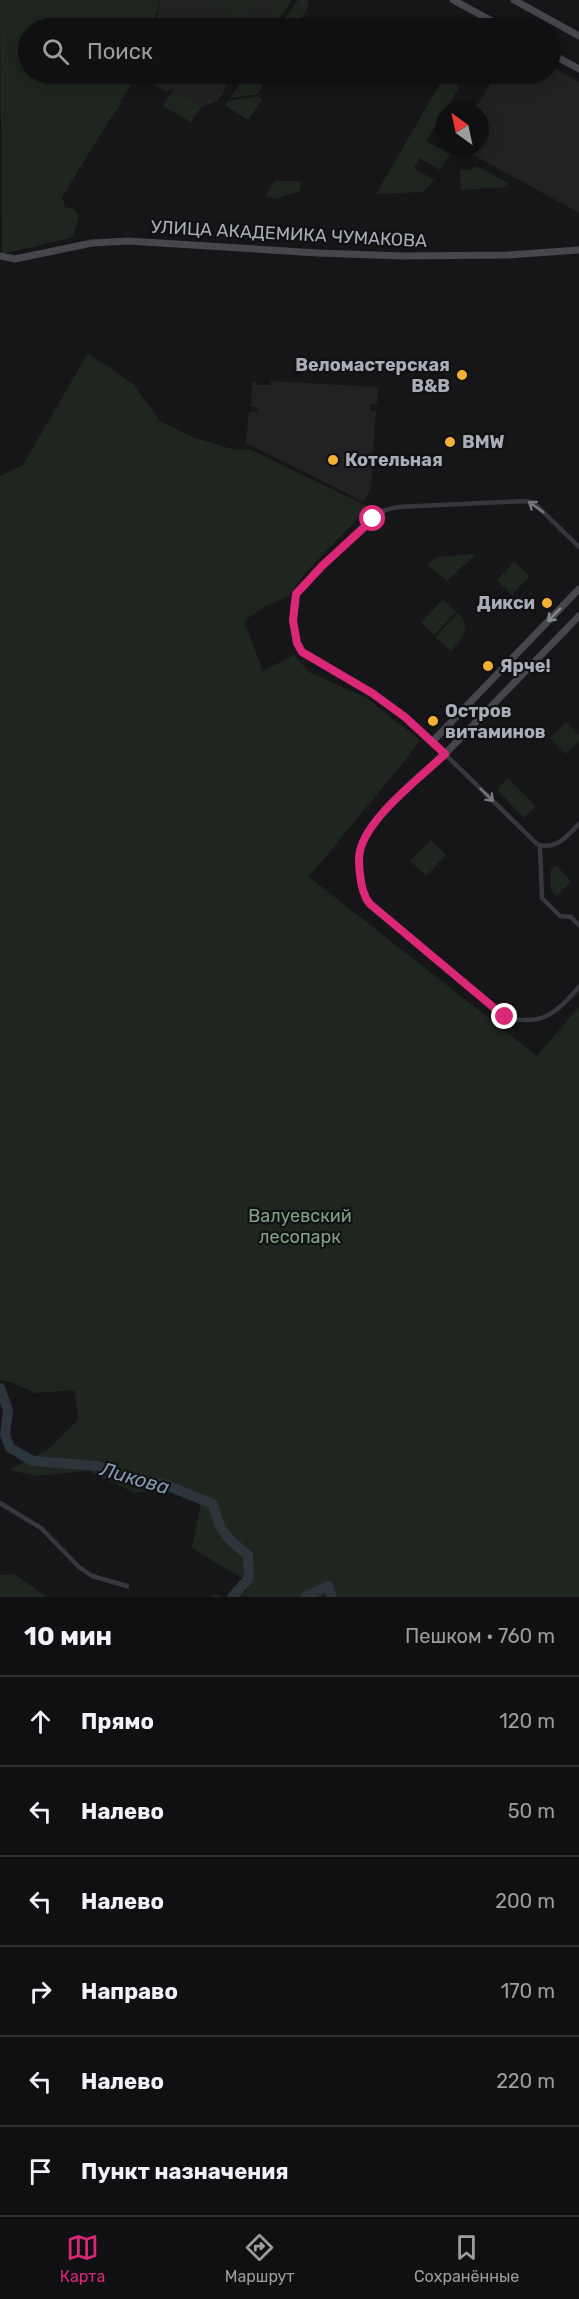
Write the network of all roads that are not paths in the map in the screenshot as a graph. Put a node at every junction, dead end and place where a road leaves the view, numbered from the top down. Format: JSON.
{"nodes":[{"id":1,"x":453,"y":0,"type":"edge"},
{"id":2,"x":514,"y":0,"type":"edge"},
{"id":3,"x":486,"y":18,"type":"edge"},
{"id":4,"x":546,"y":18,"type":"edge"},
{"id":5,"x":561,"y":26,"type":"edge"},
{"id":6,"x":579,"y":36,"type":"edge"},
{"id":7,"x":561,"y":60,"type":"edge"},
{"id":8,"x":579,"y":69,"type":"edge"},
{"id":9,"x":579,"y":250,"type":"edge"},
{"id":10,"x":0,"y":256,"type":"edge"},
{"id":11,"x":579,"y":547,"type":"edge"},
{"id":12,"x":579,"y":589,"type":"edge"},
{"id":13,"x":579,"y":616,"type":"edge"},
{"id":14,"x":432,"y":742,"type":"junction"},
{"id":15,"x":445,"y":754,"type":"junction"},
{"id":16,"x":579,"y":824,"type":"edge"},
{"id":17,"x":540,"y":846,"type":"junction"},
{"id":18,"x":579,"y":925,"type":"edge"},
{"id":19,"x":579,"y":987,"type":"edge"},
{"id":20,"x":0,"y":1503,"type":"edge"},
{"id":21,"x":127,"y":1586,"type":"dead end"}],
"edges":[{"from":1,"to":3,"type":"street"},
{"from":2,"to":4,"type":"street"},
{"from":5,"to":6,"type":"street"},
{"from":7,"to":8,"type":"street"},
{"from":9,"to":10,"type":"street","name":"УЛИЦА АКАДЕМИКА ЧУМАКОВА"},
{"from":11,"to":14,"type":"street","one_way":true},
{"from":12,"to":14,"type":"street","one_way":true},
{"from":13,"to":15,"type":"street"},
{"from":14,"to":15,"type":"street"},
{"from":15,"to":17,"type":"street","one_way":true},
{"from":15,"to":19,"type":"street"},
{"from":16,"to":17,"type":"street"},
{"from":17,"to":18,"type":"street"},
{"from":20,"to":21,"type":"street"}]}
